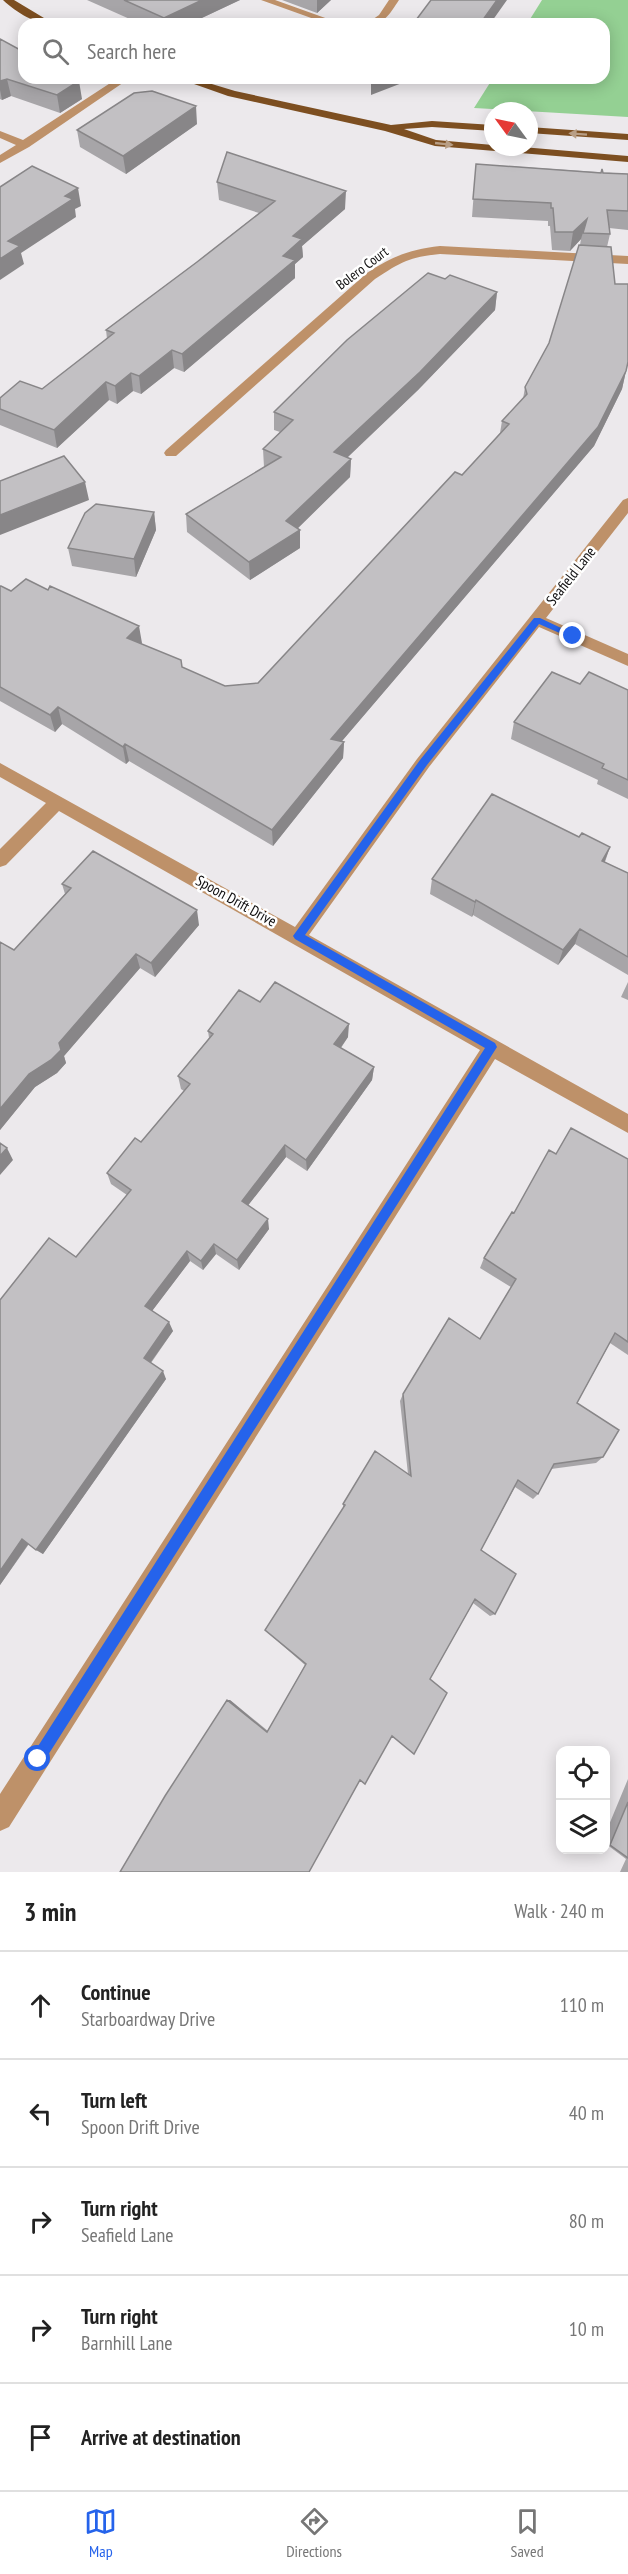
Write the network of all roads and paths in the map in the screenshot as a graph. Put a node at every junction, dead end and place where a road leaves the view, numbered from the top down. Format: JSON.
{"nodes":[{"id":1,"x":8,"y":0,"type":"edge"},
{"id":2,"x":266,"y":0,"type":"edge"},
{"id":3,"x":394,"y":0,"type":"edge"},
{"id":4,"x":36,"y":18,"type":"edge"},
{"id":5,"x":319,"y":18,"type":"edge"},
{"id":6,"x":381,"y":18,"type":"edge"},
{"id":7,"x":116,"y":84,"type":"edge"},
{"id":8,"x":201,"y":84,"type":"edge"},
{"id":9,"x":484,"y":127,"type":"edge"},
{"id":10,"x":388,"y":128,"type":"junction"},
{"id":11,"x":538,"y":131,"type":"edge"},
{"id":12,"x":0,"y":134,"type":"edge"},
{"id":13,"x":628,"y":137,"type":"edge"},
{"id":14,"x":25,"y":145,"type":"junction"},
{"id":15,"x":628,"y":159,"type":"edge"},
{"id":16,"x":0,"y":160,"type":"edge"},
{"id":17,"x":628,"y":260,"type":"edge"},
{"id":18,"x":171,"y":453,"type":"dead end"},
{"id":19,"x":628,"y":503,"type":"edge"},
{"id":20,"x":537,"y":620,"type":"junction"},
{"id":21,"x":628,"y":660,"type":"edge"},
{"id":22,"x":0,"y":769,"type":"edge"},
{"id":23,"x":58,"y":801,"type":"junction"},
{"id":24,"x":0,"y":860,"type":"edge"},
{"id":25,"x":298,"y":936,"type":"junction"},
{"id":26,"x":492,"y":1047,"type":"junction"},
{"id":27,"x":628,"y":1124,"type":"edge"},
{"id":28,"x":0,"y":1818,"type":"edge"}],
"edges":[{"from":1,"to":4,"type":"main road"},
{"from":2,"to":5,"type":"street"},
{"from":3,"to":6,"type":"street"},
{"from":7,"to":14,"type":"street"},
{"from":8,"to":10,"type":"main road"},
{"from":9,"to":10,"type":"main road"},
{"from":10,"to":15,"type":"main road","one_way":true},
{"from":13,"to":11,"type":"main road","one_way":true},
{"from":12,"to":14,"type":"street"},
{"from":14,"to":16,"type":"street"},
{"from":17,"to":18,"type":"street","name":"Bolero Court"},
{"from":19,"to":20,"type":"street","name":"Seafield Lane"},
{"from":20,"to":21,"type":"street"},
{"from":20,"to":25,"type":"street","name":"Seafield Lane"},
{"from":22,"to":23,"type":"street","name":"Spoon Drift Drive"},
{"from":23,"to":24,"type":"street"},
{"from":23,"to":25,"type":"street","name":"Spoon Drift Drive"},
{"from":25,"to":26,"type":"street","name":"Spoon Drift Drive"},
{"from":26,"to":27,"type":"street","name":"Spoon Drift Drive"},
{"from":26,"to":28,"type":"street"}]}
